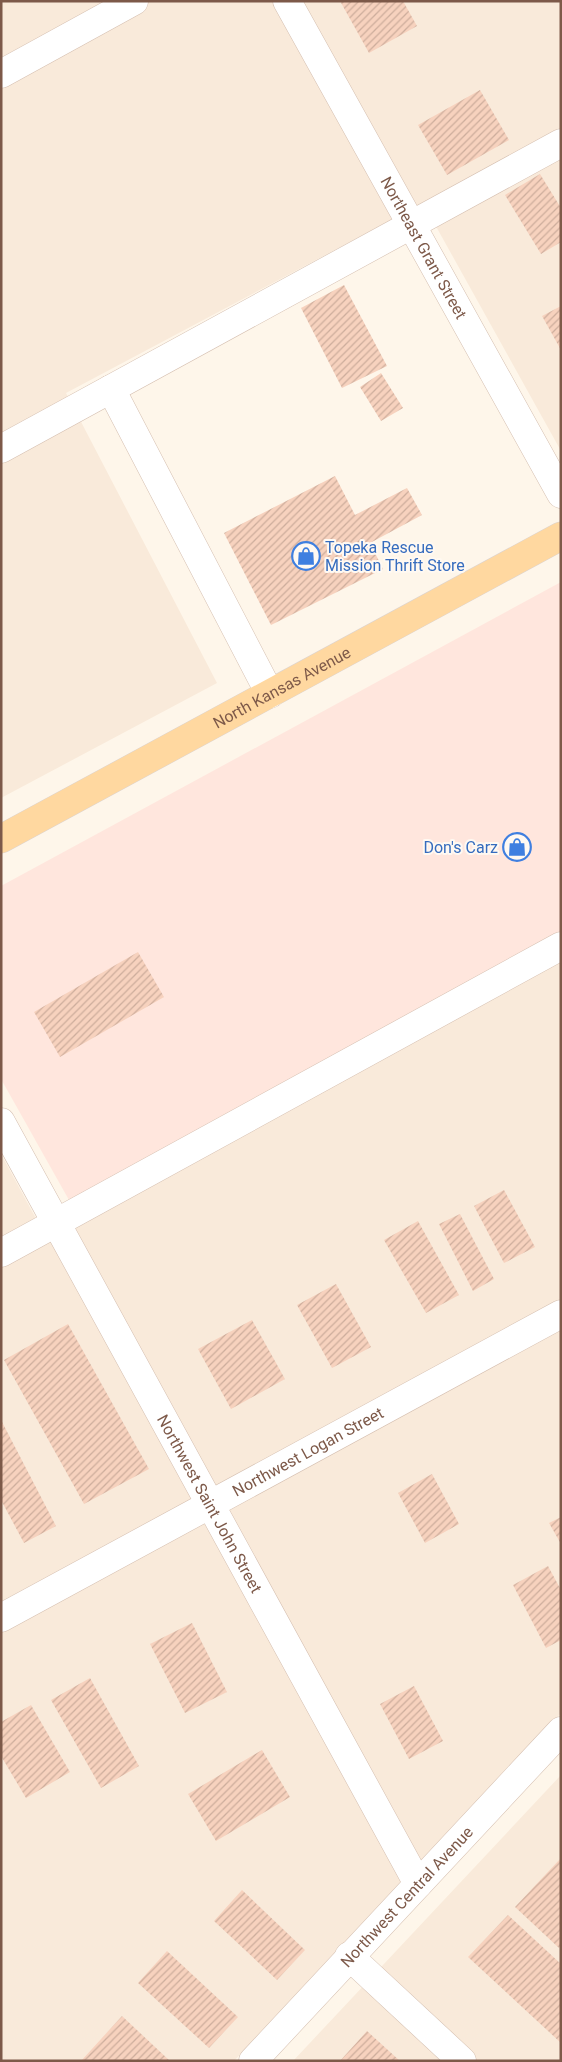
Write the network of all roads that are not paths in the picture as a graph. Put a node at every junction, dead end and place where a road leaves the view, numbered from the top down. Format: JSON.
{"nodes":[{"id":1,"x":134,"y":1,"type":"edge"},
{"id":2,"x":287,"y":1,"type":"edge"},
{"id":3,"x":1,"y":74,"type":"edge"},
{"id":4,"x":561,"y":143,"type":"edge"},
{"id":5,"x":411,"y":224,"type":"junction"},
{"id":6,"x":111,"y":389,"type":"junction"},
{"id":7,"x":1,"y":449,"type":"edge"},
{"id":8,"x":561,"y":494,"type":"edge"},
{"id":9,"x":561,"y":536,"type":"edge"},
{"id":10,"x":270,"y":694,"type":"junction"},
{"id":11,"x":1,"y":839,"type":"edge"},
{"id":12,"x":561,"y":946,"type":"edge"},
{"id":13,"x":1,"y":1122,"type":"edge"},
{"id":14,"x":56,"y":1223,"type":"junction"},
{"id":15,"x":1,"y":1253,"type":"edge"},
{"id":16,"x":561,"y":1314,"type":"edge"},
{"id":17,"x":211,"y":1505,"type":"junction"},
{"id":18,"x":1,"y":1618,"type":"edge"},
{"id":19,"x":561,"y":1731,"type":"edge"},
{"id":20,"x":418,"y":1884,"type":"junction"},
{"id":21,"x":349,"y":1956,"type":"junction"},
{"id":22,"x":253,"y":2061,"type":"edge"},
{"id":23,"x":462,"y":2061,"type":"edge"}],
"edges":[{"from":1,"to":3,"type":"street"},
{"from":2,"to":5,"type":"street","name":"Northeast Grant Street"},
{"from":4,"to":5,"type":"street"},
{"from":5,"to":6,"type":"street"},
{"from":5,"to":8,"type":"street","name":"Northeast Grant Street"},
{"from":6,"to":7,"type":"street"},
{"from":6,"to":10,"type":"street"},
{"from":9,"to":10,"type":"main road","name":"North Kansas Avenue"},
{"from":10,"to":11,"type":"main road","name":"North Kansas Avenue"},
{"from":12,"to":14,"type":"street"},
{"from":13,"to":14,"type":"street","name":"Northwest Saint John Street"},
{"from":14,"to":15,"type":"street"},
{"from":14,"to":17,"type":"street","name":"Northwest Saint John Street"},
{"from":16,"to":17,"type":"street","name":"Northwest Logan Street"},
{"from":17,"to":18,"type":"street","name":"Northwest Logan Street"},
{"from":17,"to":20,"type":"street","name":"Northwest Saint John Street"},
{"from":19,"to":20,"type":"street","name":"Northwest Central Avenue"},
{"from":20,"to":21,"type":"street","name":"Northwest Central Avenue"},
{"from":21,"to":22,"type":"street","name":"Northwest Central Avenue"},
{"from":21,"to":23,"type":"street"}]}
